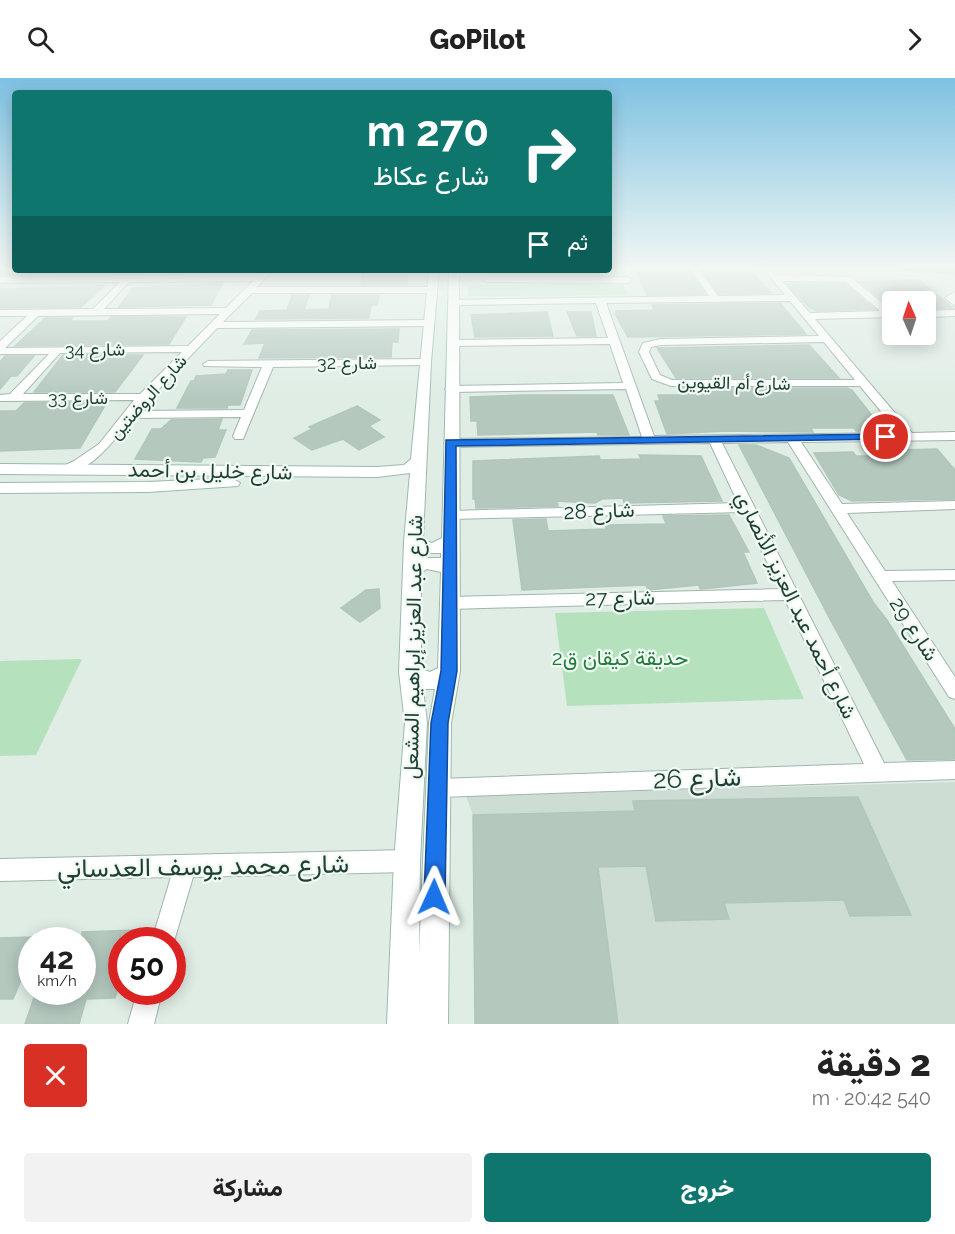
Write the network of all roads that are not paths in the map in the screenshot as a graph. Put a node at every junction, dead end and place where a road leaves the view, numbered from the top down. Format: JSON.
{"nodes":[{"id":1,"x":209,"y":311,"type":"edge"},
{"id":2,"x":229,"y":311,"type":"edge"},
{"id":3,"x":432,"y":311,"type":"edge"},
{"id":4,"x":453,"y":311,"type":"edge"},
{"id":5,"x":604,"y":311,"type":"edge"},
{"id":6,"x":804,"y":311,"type":"edge"},
{"id":7,"x":96,"y":312,"type":"joint"},
{"id":8,"x":0,"y":313,"type":"edge"},
{"id":9,"x":35,"y":313,"type":"junction"},
{"id":10,"x":955,"y":313,"type":"edge"},
{"id":11,"x":882,"y":314,"type":"edge"},
{"id":12,"x":936,"y":314,"type":"edge"},
{"id":13,"x":807,"y":315,"type":"junction"},
{"id":14,"x":428,"y":324,"type":"junction"},
{"id":15,"x":216,"y":325,"type":"junction"},
{"id":16,"x":827,"y":339,"type":"junction"},
{"id":17,"x":614,"y":341,"type":"junction"},
{"id":18,"x":452,"y":344,"type":"junction"},
{"id":19,"x":0,"y":347,"type":"edge"},
{"id":20,"x":191,"y":349,"type":"junction"},
{"id":21,"x":0,"y":351,"type":"edge"},
{"id":22,"x":57,"y":351,"type":"junction"},
{"id":23,"x":424,"y":362,"type":"junction"},
{"id":24,"x":269,"y":363,"type":"junction"},
{"id":25,"x":208,"y":364,"type":"dead end"},
{"id":26,"x":864,"y":383,"type":"junction"},
{"id":27,"x":630,"y":386,"type":"junction"},
{"id":28,"x":143,"y":397,"type":"junction"},
{"id":29,"x":451,"y":397,"type":"junction"},
{"id":30,"x":0,"y":398,"type":"edge"},
{"id":31,"x":13,"y":398,"type":"junction"},
{"id":32,"x":249,"y":413,"type":"junction"},
{"id":33,"x":128,"y":415,"type":"junction"},
{"id":34,"x":421,"y":416,"type":"junction"},
{"id":35,"x":450,"y":434,"type":"junction"},
{"id":36,"x":239,"y":436,"type":"dead end"},
{"id":37,"x":909,"y":437,"type":"junction"},
{"id":38,"x":954,"y":437,"type":"edge"},
{"id":39,"x":792,"y":438,"type":"junction"},
{"id":40,"x":714,"y":439,"type":"junction"},
{"id":41,"x":649,"y":440,"type":"junction"},
{"id":42,"x":103,"y":447,"type":"junction"},
{"id":43,"x":418,"y":460,"type":"junction"},
{"id":44,"x":0,"y":469,"type":"edge"},
{"id":45,"x":18,"y":470,"type":"junction"},
{"id":46,"x":62,"y":470,"type":"junction"},
{"id":47,"x":114,"y":470,"type":"junction"},
{"id":48,"x":173,"y":470,"type":"junction"},
{"id":49,"x":0,"y":482,"type":"edge"},
{"id":50,"x":167,"y":486,"type":"junction"},
{"id":51,"x":0,"y":488,"type":"edge"},
{"id":52,"x":415,"y":493,"type":"junction"},
{"id":53,"x":955,"y":506,"type":"edge"},
{"id":54,"x":747,"y":507,"type":"junction"},
{"id":55,"x":836,"y":508,"type":"junction"},
{"id":56,"x":451,"y":515,"type":"junction"},
{"id":57,"x":450,"y":540,"type":"junction"},
{"id":58,"x":413,"y":542,"type":"junction"},
{"id":59,"x":451,"y":570,"type":"junction"},
{"id":60,"x":412,"y":571,"type":"junction"},
{"id":61,"x":955,"y":575,"type":"edge"},
{"id":62,"x":879,"y":576,"type":"junction"},
{"id":63,"x":790,"y":594,"type":"junction"},
{"id":64,"x":449,"y":603,"type":"junction"},
{"id":65,"x":449,"y":671,"type":"junction"},
{"id":66,"x":410,"y":672,"type":"junction"},
{"id":67,"x":953,"y":685,"type":"edge"},
{"id":68,"x":955,"y":770,"type":"edge"},
{"id":69,"x":878,"y":771,"type":"junction"},
{"id":70,"x":439,"y":788,"type":"junction"},
{"id":71,"x":407,"y":861,"type":"junction"},
{"id":72,"x":185,"y":866,"type":"junction"},
{"id":73,"x":0,"y":870,"type":"edge"},
{"id":74,"x":168,"y":927,"type":"edge"},
{"id":75,"x":146,"y":1005,"type":"edge"},
{"id":76,"x":141,"y":1024,"type":"edge"},
{"id":77,"x":403,"y":1024,"type":"edge"},
{"id":78,"x":432,"y":1024,"type":"edge"}],
"edges":[{"from":1,"to":7,"type":"street"},
{"from":2,"to":15,"type":"street","name":"شارع الروضتين"},
{"from":3,"to":14,"type":"main road","name":"شارع عبد العزيز إبراهيم المشعل"},
{"from":4,"to":18,"type":"main road","name":"شارع عبد العزيز إبراهيم المشعل"},
{"from":5,"to":17,"type":"street"},
{"from":6,"to":13,"type":"street"},
{"from":7,"to":9,"type":"street"},
{"from":8,"to":9,"type":"street"},
{"from":9,"to":19,"type":"street"},
{"from":10,"to":12,"type":"street"},
{"from":11,"to":13,"type":"street"},
{"from":13,"to":16,"type":"street"},
{"from":14,"to":15,"type":"street"},
{"from":14,"to":23,"type":"main road","name":"شارع عبد العزيز إبراهيم المشعل"},
{"from":15,"to":20,"type":"street","name":"شارع الروضتين"},
{"from":16,"to":26,"type":"street"},
{"from":16,"to":26,"type":"street","name":"شارع أم القيوين"},
{"from":17,"to":18,"type":"street"},
{"from":17,"to":27,"type":"street"},
{"from":18,"to":29,"type":"main road","name":"شارع عبد العزيز إبراهيم المشعل"},
{"from":20,"to":22,"type":"street","name":"شارع 34"},
{"from":20,"to":28,"type":"street","name":"شارع الروضتين"},
{"from":21,"to":22,"type":"street","name":"شارع 34"},
{"from":22,"to":31,"type":"street","name":"شارع 33"},
{"from":23,"to":24,"type":"street","name":"شارع 32"},
{"from":23,"to":34,"type":"main road","name":"شارع عبد العزيز إبراهيم المشعل"},
{"from":24,"to":25,"type":"street","name":"شارع 32"},
{"from":24,"to":32,"type":"street"},
{"from":26,"to":37,"type":"street"},
{"from":27,"to":29,"type":"street"},
{"from":27,"to":41,"type":"street"},
{"from":28,"to":31,"type":"street","name":"شارع 33"},
{"from":28,"to":33,"type":"street","name":"شارع الروضتين"},
{"from":29,"to":34,"type":"main road"},
{"from":29,"to":35,"type":"main road","name":"شارع عبد العزيز إبراهيم المشعل"},
{"from":30,"to":31,"type":"street","name":"شارع 33"},
{"from":32,"to":33,"type":"street","name":"شارع 33"},
{"from":32,"to":36,"type":"street"},
{"from":33,"to":42,"type":"street","name":"شارع الروضتين"},
{"from":34,"to":35,"type":"main road"},
{"from":34,"to":43,"type":"main road","name":"شارع عبد العزيز إبراهيم المشعل"},
{"from":35,"to":41,"type":"street"},
{"from":35,"to":56,"type":"main road","name":"شارع عبد العزيز إبراهيم المشعل"},
{"from":37,"to":38,"type":"street"},
{"from":37,"to":39,"type":"street"},
{"from":39,"to":40,"type":"street"},
{"from":39,"to":55,"type":"street","name":"شارع 29"},
{"from":40,"to":41,"type":"street"},
{"from":40,"to":54,"type":"street","name":"شارع أحمد عبد العزيز الأنصاري"},
{"from":42,"to":46,"type":"street","name":"شارع الروضتين"},
{"from":42,"to":47,"type":"street","name":"شارع الروضتين"},
{"from":43,"to":48,"type":"main road","name":"شارع خليل بن أحمد"},
{"from":43,"to":52,"type":"main road","name":"شارع عبد العزيز إبراهيم المشعل"},
{"from":44,"to":45,"type":"main road","name":"شارع خليل بن أحمد"},
{"from":45,"to":46,"type":"main road","name":"شارع خليل بن أحمد"},
{"from":45,"to":49,"type":"main road"},
{"from":46,"to":47,"type":"main road","name":"شارع خليل بن أحمد"},
{"from":47,"to":48,"type":"main road","name":"شارع خليل بن أحمد"},
{"from":48,"to":50,"type":"main road"},
{"from":50,"to":51,"type":"main road","name":"شارع خليل بن أحمد"},
{"from":50,"to":52,"type":"main road","name":"شارع خليل بن أحمد"},
{"from":52,"to":58,"type":"main road","name":"شارع عبد العزيز إبراهيم المشعل"},
{"from":53,"to":55,"type":"street"},
{"from":54,"to":56,"type":"street","name":"شارع 28"},
{"from":54,"to":63,"type":"street","name":"شارع أحمد عبد العزيز الأنصاري"},
{"from":55,"to":62,"type":"street","name":"شارع 29"},
{"from":56,"to":57,"type":"main road","name":"شارع عبد العزيز إبراهيم المشعل"},
{"from":57,"to":58,"type":"main road"},
{"from":57,"to":59,"type":"main road","name":"شارع عبد العزيز إبراهيم المشعل"},
{"from":58,"to":60,"type":"main road","name":"شارع عبد العزيز إبراهيم المشعل"},
{"from":59,"to":60,"type":"main road"},
{"from":59,"to":64,"type":"main road","name":"شارع عبد العزيز إبراهيم المشعل"},
{"from":60,"to":66,"type":"main road","name":"شارع عبد العزيز إبراهيم المشعل"},
{"from":61,"to":62,"type":"street","name":"شارع 29"},
{"from":62,"to":67,"type":"street","name":"شارع 29"},
{"from":63,"to":64,"type":"street","name":"شارع 27"},
{"from":63,"to":69,"type":"street","name":"شارع أحمد عبد العزيز الأنصاري"},
{"from":64,"to":65,"type":"main road","name":"شارع عبد العزيز إبراهيم المشعل"},
{"from":65,"to":66,"type":"main road"},
{"from":65,"to":70,"type":"main road","name":"شارع عبد العزيز إبراهيم المشعل"},
{"from":66,"to":71,"type":"main road","name":"شارع عبد العزيز إبراهيم المشعل"},
{"from":68,"to":69,"type":"street","name":"شارع 26"},
{"from":69,"to":70,"type":"street","name":"شارع 26"},
{"from":70,"to":78,"type":"main road","name":"شارع عبد العزيز إبراهيم المشعل"},
{"from":71,"to":72,"type":"street","name":"شارع محمد يوسف العدساني"},
{"from":71,"to":77,"type":"main road","name":"شارع عبد العزيز إبراهيم المشعل"},
{"from":72,"to":73,"type":"street","name":"شارع محمد يوسف العدساني"},
{"from":72,"to":74,"type":"street"},
{"from":75,"to":76,"type":"street"}]}
